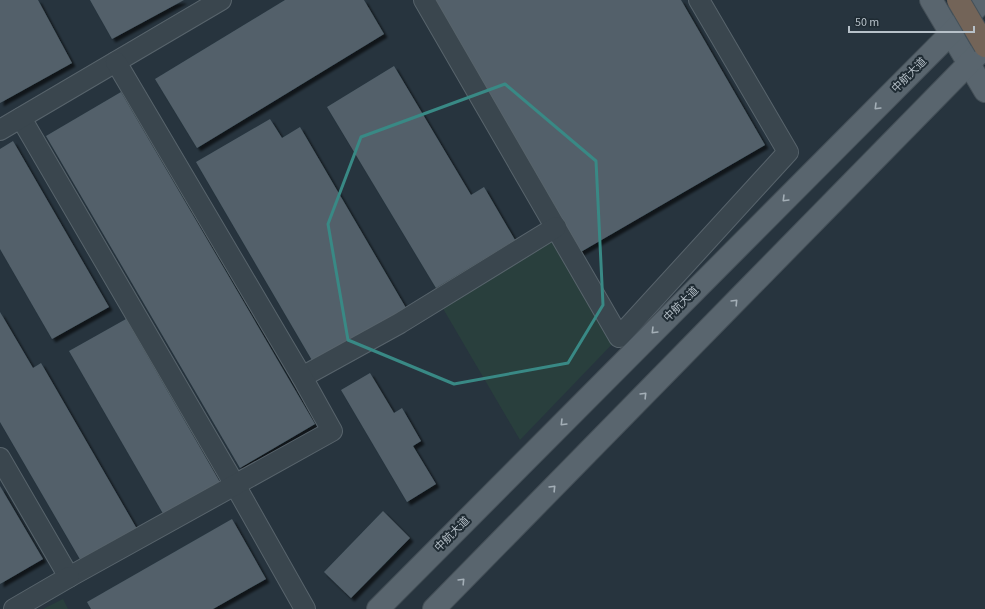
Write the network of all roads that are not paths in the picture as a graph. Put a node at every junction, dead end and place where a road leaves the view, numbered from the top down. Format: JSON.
{"nodes":[{"id":1,"x":221,"y":0,"type":"edge"},
{"id":2,"x":424,"y":0,"type":"edge"},
{"id":3,"x":699,"y":0,"type":"edge"},
{"id":4,"x":931,"y":0,"type":"edge"},
{"id":5,"x":958,"y":0,"type":"edge"},
{"id":6,"x":984,"y":0,"type":"edge"},
{"id":7,"x":950,"y":33,"type":"junction"},
{"id":8,"x":985,"y":46,"type":"edge"},
{"id":9,"x":116,"y":62,"type":"junction"},
{"id":10,"x":969,"y":63,"type":"junction"},
{"id":11,"x":985,"y":91,"type":"edge"},
{"id":12,"x":21,"y":118,"type":"junction"},
{"id":13,"x":0,"y":130,"type":"edge"},
{"id":14,"x":556,"y":227,"type":"junction"},
{"id":15,"x":302,"y":377,"type":"junction"},
{"id":16,"x":0,"y":458,"type":"edge"},
{"id":17,"x":235,"y":485,"type":"junction"},
{"id":18,"x":70,"y":577,"type":"junction"},
{"id":19,"x":14,"y":609,"type":"edge"},
{"id":20,"x":305,"y":609,"type":"edge"},
{"id":21,"x":378,"y":609,"type":"edge"},
{"id":22,"x":434,"y":609,"type":"edge"}],
"edges":[{"from":1,"to":9,"type":"lane"},
{"from":2,"to":14,"type":"lane"},
{"from":3,"to":14,"type":"lane"},
{"from":4,"to":7,"type":"main road"},
{"from":5,"to":8,"type":"highway","bridge":true},
{"from":6,"to":7,"type":"main road","name":"中航大道"},
{"from":7,"to":10,"type":"main road"},
{"from":7,"to":21,"type":"main road","name":"中航大道","one_way":true},
{"from":8,"to":10,"type":"main road"},
{"from":9,"to":12,"type":"lane"},
{"from":9,"to":15,"type":"lane"},
{"from":10,"to":11,"type":"main road"},
{"from":22,"to":10,"type":"main road","one_way":true},
{"from":12,"to":13,"type":"lane"},
{"from":12,"to":17,"type":"lane"},
{"from":14,"to":15,"type":"lane"},
{"from":15,"to":17,"type":"lane"},
{"from":16,"to":18,"type":"lane"},
{"from":17,"to":18,"type":"lane"},
{"from":17,"to":20,"type":"lane"},
{"from":18,"to":19,"type":"lane"}]}
